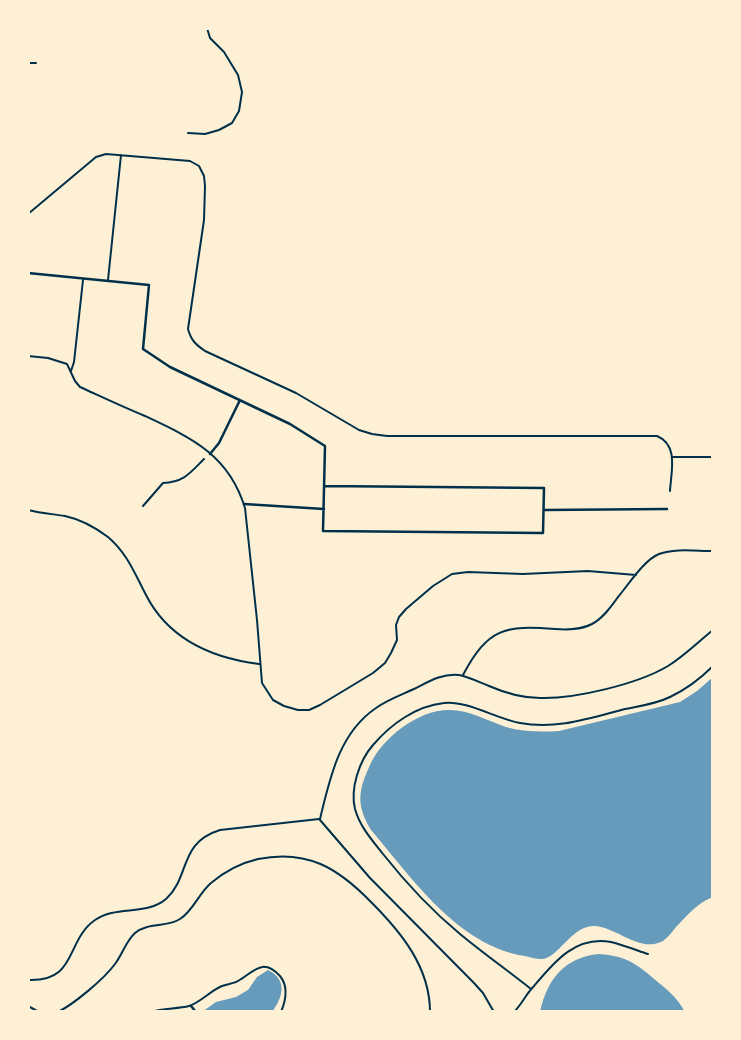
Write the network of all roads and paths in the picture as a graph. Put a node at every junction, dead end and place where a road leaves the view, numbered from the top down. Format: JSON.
{"nodes":[{"id":1,"x":207,"y":28,"type":"edge"},
{"id":2,"x":28,"y":63,"type":"edge"},
{"id":3,"x":36,"y":63,"type":"dead end"},
{"id":4,"x":188,"y":133,"type":"dead end"},
{"id":5,"x":121,"y":155,"type":"junction"},
{"id":6,"x":28,"y":214,"type":"edge"},
{"id":7,"x":28,"y":273,"type":"edge"},
{"id":8,"x":83,"y":279,"type":"junction"},
{"id":9,"x":108,"y":281,"type":"junction"},
{"id":10,"x":28,"y":356,"type":"edge"},
{"id":11,"x":71,"y":371,"type":"junction"},
{"id":12,"x":240,"y":400,"type":"junction"},
{"id":13,"x":210,"y":454,"type":"junction"},
{"id":14,"x":672,"y":457,"type":"junction"},
{"id":15,"x":713,"y":457,"type":"edge"},
{"id":16,"x":324,"y":486,"type":"junction"},
{"id":17,"x":670,"y":491,"type":"dead end"},
{"id":18,"x":244,"y":505,"type":"junction"},
{"id":19,"x":144,"y":506,"type":"dead end"},
{"id":20,"x":324,"y":509,"type":"junction"},
{"id":21,"x":667,"y":509,"type":"dead end"},
{"id":22,"x":28,"y":510,"type":"edge"},
{"id":23,"x":544,"y":510,"type":"junction"},
{"id":24,"x":713,"y":551,"type":"edge"},
{"id":25,"x":636,"y":575,"type":"junction"},
{"id":26,"x":713,"y":630,"type":"edge"},
{"id":27,"x":261,"y":664,"type":"junction"},
{"id":28,"x":713,"y":666,"type":"edge"},
{"id":29,"x":463,"y":676,"type":"junction"},
{"id":30,"x":320,"y":819,"type":"junction"},
{"id":31,"x":648,"y":954,"type":"dead end"},
{"id":32,"x":28,"y":980,"type":"edge"},
{"id":33,"x":531,"y":989,"type":"junction"},
{"id":34,"x":28,"y":1006,"type":"edge"},
{"id":35,"x":191,"y":1006,"type":"junction"},
{"id":36,"x":39,"y":1012,"type":"edge"},
{"id":37,"x":58,"y":1012,"type":"edge"},
{"id":38,"x":151,"y":1012,"type":"edge"},
{"id":39,"x":195,"y":1012,"type":"edge"},
{"id":40,"x":281,"y":1012,"type":"edge"},
{"id":41,"x":430,"y":1012,"type":"edge"},
{"id":42,"x":494,"y":1012,"type":"edge"},
{"id":43,"x":514,"y":1012,"type":"edge"}],
"edges":[{"from":1,"to":4,"type":"path"},
{"from":2,"to":3,"type":"path"},
{"from":5,"to":6,"type":"lane"},
{"from":5,"to":9,"type":"lane"},
{"from":5,"to":14,"type":"lane"},
{"from":7,"to":8,"type":"street"},
{"from":8,"to":9,"type":"street"},
{"from":8,"to":11,"type":"lane"},
{"from":9,"to":12,"type":"street"},
{"from":10,"to":11,"type":"lane"},
{"from":11,"to":13,"type":"lane"},
{"from":12,"to":13,"type":"street"},
{"from":12,"to":16,"type":"street"},
{"from":13,"to":18,"type":"lane"},
{"from":13,"to":19,"type":"path"},
{"from":14,"to":15,"type":"lane"},
{"from":14,"to":17,"type":"lane"},
{"from":16,"to":20,"type":"street"},
{"from":16,"to":23,"type":"street"},
{"from":18,"to":20,"type":"street"},
{"from":18,"to":27,"type":"lane"},
{"from":20,"to":23,"type":"street"},
{"from":21,"to":23,"type":"street"},
{"from":22,"to":27,"type":"lane"},
{"from":24,"to":25,"type":"lane"},
{"from":25,"to":27,"type":"lane"},
{"from":25,"to":29,"type":"lane"},
{"from":26,"to":29,"type":"lane"},
{"from":28,"to":33,"type":"path"},
{"from":29,"to":30,"type":"lane"},
{"from":30,"to":32,"type":"lane"},
{"from":30,"to":42,"type":"lane"},
{"from":31,"to":33,"type":"path"},
{"from":33,"to":43,"type":"path"},
{"from":34,"to":36,"type":"path"},
{"from":35,"to":38,"type":"lane"},
{"from":35,"to":39,"type":"street"},
{"from":35,"to":40,"type":"lane"},
{"from":37,"to":41,"type":"path"}]}
